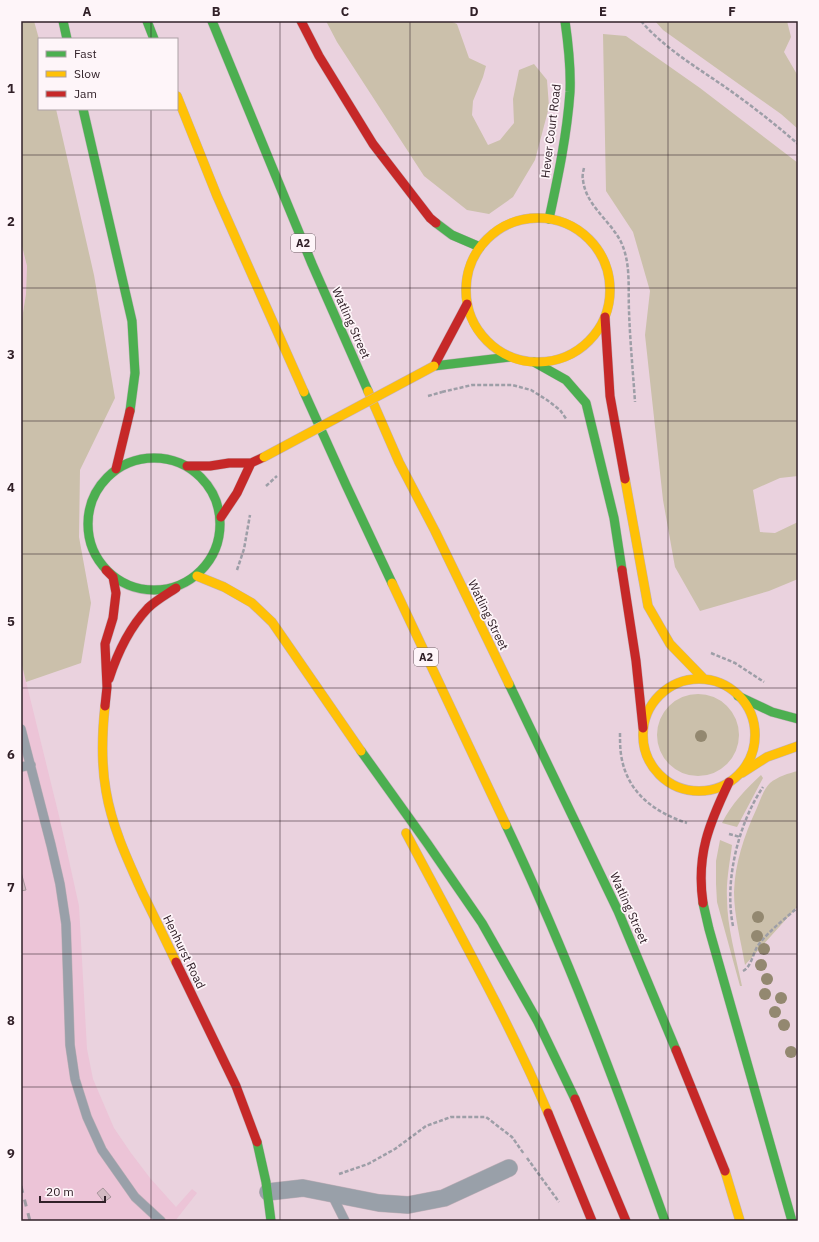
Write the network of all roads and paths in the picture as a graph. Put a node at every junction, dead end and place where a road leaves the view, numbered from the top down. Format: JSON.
{"nodes":[{"id":1,"x":63,"y":21,"type":"edge"},
{"id":2,"x":147,"y":21,"type":"edge"},
{"id":3,"x":212,"y":21,"type":"edge"},
{"id":4,"x":301,"y":21,"type":"edge"},
{"id":5,"x":565,"y":21,"type":"edge"},
{"id":6,"x":641,"y":21,"type":"edge"},
{"id":7,"x":67,"y":38,"type":"edge"},
{"id":8,"x":154,"y":38,"type":"edge"},
{"id":9,"x":178,"y":98,"type":"edge"},
{"id":10,"x":83,"y":110,"type":"edge"},
{"id":11,"x":798,"y":144,"type":"edge"},
{"id":12,"x":584,"y":167,"type":"dead end"},
{"id":13,"x":549,"y":219,"type":"junction"},
{"id":14,"x":480,"y":247,"type":"junction"},
{"id":15,"x":467,"y":304,"type":"junction"},
{"id":16,"x":605,"y":317,"type":"junction"},
{"id":17,"x":510,"y":357,"type":"junction"},
{"id":18,"x":534,"y":362,"type":"junction"},
{"id":19,"x":434,"y":366,"type":"junction"},
{"id":20,"x":442,"y":392,"type":"dead end"},
{"id":21,"x":636,"y":406,"type":"dead end"},
{"id":22,"x":570,"y":426,"type":"dead end"},
{"id":23,"x":251,"y":463,"type":"junction"},
{"id":24,"x":187,"y":466,"type":"junction"},
{"id":25,"x":116,"y":469,"type":"junction"},
{"id":26,"x":277,"y":476,"type":"dead end"},
{"id":27,"x":262,"y":491,"type":"dead end"},
{"id":28,"x":251,"y":512,"type":"dead end"},
{"id":29,"x":221,"y":517,"type":"junction"},
{"id":30,"x":106,"y":570,"type":"junction"},
{"id":31,"x":197,"y":576,"type":"junction"},
{"id":32,"x":179,"y":586,"type":"junction"},
{"id":33,"x":224,"y":587,"type":"junction"},
{"id":34,"x":706,"y":650,"type":"dead end"},
{"id":35,"x":704,"y":680,"type":"junction"},
{"id":36,"x":768,"y":685,"type":"dead end"},
{"id":37,"x":107,"y":687,"type":"junction"},
{"id":38,"x":738,"y":696,"type":"junction"},
{"id":39,"x":798,"y":719,"type":"edge"},
{"id":40,"x":620,"y":728,"type":"dead end"},
{"id":41,"x":643,"y":728,"type":"junction"},
{"id":42,"x":21,"y":729,"type":"edge"},
{"id":43,"x":798,"y":746,"type":"edge"},
{"id":44,"x":366,"y":759,"type":"junction"},
{"id":45,"x":31,"y":765,"type":"junction"},
{"id":46,"x":21,"y":768,"type":"edge"},
{"id":47,"x":729,"y":782,"type":"junction"},
{"id":48,"x":765,"y":784,"type":"dead end"},
{"id":49,"x":708,"y":830,"type":"junction"},
{"id":50,"x":740,"y":837,"type":"junction"},
{"id":51,"x":798,"y":907,"type":"edge"},
{"id":52,"x":734,"y":930,"type":"dead end"},
{"id":53,"x":741,"y":964,"type":"dead end"},
{"id":54,"x":742,"y":971,"type":"junction"},
{"id":55,"x":744,"y":977,"type":"dead end"},
{"id":56,"x":509,"y":1168,"type":"dead end"},
{"id":57,"x":334,"y":1177,"type":"dead end"},
{"id":58,"x":268,"y":1192,"type":"junction"},
{"id":59,"x":332,"y":1195,"type":"junction"},
{"id":60,"x":562,"y":1207,"type":"dead end"},
{"id":61,"x":161,"y":1221,"type":"edge"},
{"id":62,"x":271,"y":1221,"type":"edge"},
{"id":63,"x":345,"y":1221,"type":"edge"},
{"id":64,"x":592,"y":1221,"type":"edge"},
{"id":65,"x":626,"y":1221,"type":"edge"},
{"id":66,"x":665,"y":1221,"type":"edge"},
{"id":67,"x":740,"y":1221,"type":"edge"},
{"id":68,"x":792,"y":1221,"type":"edge"}],
"edges":[{"from":1,"to":7,"type":"main road"},
{"from":2,"to":8,"type":"main road"},
{"from":3,"to":67,"type":"main road","name":"Watling Street","number":"A2"},
{"from":4,"to":14,"type":"main road"},
{"from":5,"to":13,"type":"main road","name":"Hever Court Road"},
{"from":6,"to":11,"type":"path"},
{"from":9,"to":66,"type":"main road","number":"A2"},
{"from":10,"to":25,"type":"main road"},
{"from":12,"to":21,"type":"path"},
{"from":13,"to":14,"type":"main road"},
{"from":13,"to":16,"type":"main road"},
{"from":14,"to":15,"type":"main road"},
{"from":15,"to":17,"type":"main road"},
{"from":15,"to":19,"type":"main road"},
{"from":16,"to":18,"type":"main road"},
{"from":16,"to":35,"type":"main road"},
{"from":17,"to":18,"type":"main road"},
{"from":17,"to":19,"type":"main road"},
{"from":18,"to":41,"type":"main road"},
{"from":19,"to":23,"type":"main road","bridge":true},
{"from":20,"to":22,"type":"path"},
{"from":23,"to":24,"type":"main road"},
{"from":23,"to":29,"type":"main road"},
{"from":24,"to":25,"type":"main road","name":"Henhurst Road"},
{"from":24,"to":29,"type":"main road","name":"Henhurst Road"},
{"from":25,"to":30,"type":"main road","name":"Henhurst Road"},
{"from":26,"to":27,"type":"path"},
{"from":28,"to":33,"type":"path"},
{"from":29,"to":31,"type":"main road","name":"Henhurst Road"},
{"from":30,"to":32,"type":"main road","name":"Henhurst Road"},
{"from":30,"to":37,"type":"main road","name":"Henhurst Road"},
{"from":31,"to":32,"type":"main road","name":"Henhurst Road"},
{"from":31,"to":33,"type":"main road"},
{"from":32,"to":37,"type":"main road","name":"Henhurst Road"},
{"from":33,"to":44,"type":"main road"},
{"from":34,"to":36,"type":"path"},
{"from":35,"to":38,"type":"main road"},
{"from":35,"to":41,"type":"main road"},
{"from":37,"to":58,"type":"main road","name":"Henhurst Road"},
{"from":38,"to":39,"type":"main road"},
{"from":38,"to":47,"type":"main road"},
{"from":40,"to":49,"type":"path"},
{"from":41,"to":47,"type":"main road"},
{"from":42,"to":45,"type":"lane"},
{"from":43,"to":47,"type":"main road"},
{"from":44,"to":64,"type":"main road"},
{"from":44,"to":65,"type":"main road"},
{"from":45,"to":46,"type":"lane"},
{"from":45,"to":61,"type":"lane"},
{"from":47,"to":49,"type":"main road"},
{"from":48,"to":50,"type":"path"},
{"from":49,"to":50,"type":"path"},
{"from":49,"to":68,"type":"main road"},
{"from":50,"to":52,"type":"path"},
{"from":51,"to":54,"type":"path"},
{"from":53,"to":54,"type":"path"},
{"from":54,"to":55,"type":"path"},
{"from":56,"to":59,"type":"street"},
{"from":57,"to":60,"type":"path"},
{"from":58,"to":59,"type":"street"},
{"from":58,"to":62,"type":"main road","name":"Henhurst Road"},
{"from":59,"to":63,"type":"lane"}]}
